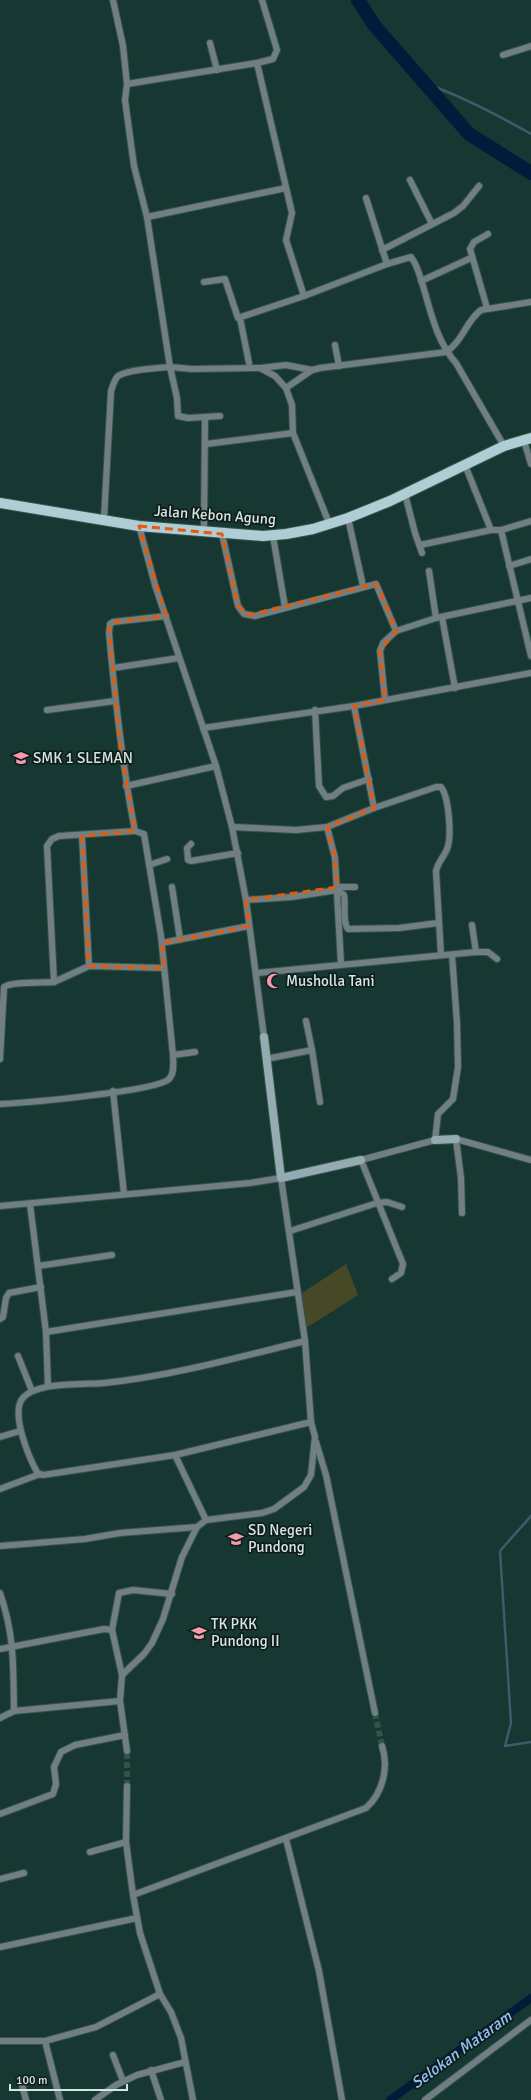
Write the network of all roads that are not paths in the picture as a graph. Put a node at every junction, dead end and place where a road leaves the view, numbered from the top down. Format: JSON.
{"nodes":[{"id":1,"x":113,"y":0,"type":"edge"},
{"id":2,"x":262,"y":0,"type":"edge"},
{"id":3,"x":210,"y":43,"type":"dead end"},
{"id":4,"x":531,"y":46,"type":"edge"},
{"id":5,"x":503,"y":55,"type":"dead end"},
{"id":6,"x":258,"y":63,"type":"junction"},
{"id":7,"x":217,"y":70,"type":"junction"},
{"id":8,"x":127,"y":84,"type":"junction"},
{"id":9,"x":410,"y":180,"type":"dead end"},
{"id":10,"x":479,"y":186,"type":"dead end"},
{"id":11,"x":286,"y":188,"type":"junction"},
{"id":12,"x":366,"y":198,"type":"dead end"},
{"id":13,"x":147,"y":217,"type":"junction"},
{"id":14,"x":432,"y":224,"type":"junction"},
{"id":15,"x":488,"y":234,"type":"dead end"},
{"id":16,"x":382,"y":250,"type":"junction"},
{"id":17,"x":471,"y":258,"type":"junction"},
{"id":18,"x":387,"y":264,"type":"junction"},
{"id":19,"x":421,"y":281,"type":"junction"},
{"id":20,"x":204,"y":282,"type":"dead end"},
{"id":21,"x":304,"y":296,"type":"junction"},
{"id":22,"x":531,"y":302,"type":"edge"},
{"id":23,"x":487,"y":308,"type":"junction"},
{"id":24,"x":240,"y":318,"type":"junction"},
{"id":25,"x":335,"y":345,"type":"dead end"},
{"id":26,"x":446,"y":352,"type":"junction"},
{"id":27,"x":249,"y":363,"type":"dead end"},
{"id":28,"x":339,"y":366,"type":"junction"},
{"id":29,"x":170,"y":367,"type":"junction"},
{"id":30,"x":260,"y":368,"type":"junction"},
{"id":31,"x":312,"y":370,"type":"junction"},
{"id":32,"x":286,"y":388,"type":"junction"},
{"id":33,"x":220,"y":416,"type":"dead end"},
{"id":34,"x":205,"y":417,"type":"junction"},
{"id":35,"x":293,"y":433,"type":"junction"},
{"id":36,"x":527,"y":439,"type":"edge"},
{"id":37,"x":206,"y":444,"type":"junction"},
{"id":38,"x":504,"y":446,"type":"junction"},
{"id":39,"x":531,"y":464,"type":"edge"},
{"id":40,"x":465,"y":465,"type":"junction"},
{"id":41,"x":405,"y":494,"type":"junction"},
{"id":42,"x":0,"y":503,"type":"edge"},
{"id":43,"x":348,"y":518,"type":"junction"},
{"id":44,"x":104,"y":519,"type":"junction"},
{"id":45,"x":531,"y":522,"type":"edge"},
{"id":46,"x":329,"y":523,"type":"junction"},
{"id":47,"x":139,"y":526,"type":"junction"},
{"id":48,"x":204,"y":530,"type":"junction"},
{"id":49,"x":491,"y":530,"type":"junction"},
{"id":50,"x":501,"y":530,"type":"junction"},
{"id":51,"x":222,"y":534,"type":"junction"},
{"id":52,"x":273,"y":536,"type":"junction"},
{"id":53,"x":420,"y":545,"type":"junction"},
{"id":54,"x":422,"y":553,"type":"dead end"},
{"id":55,"x":531,"y":559,"type":"edge"},
{"id":56,"x":509,"y":566,"type":"junction"},
{"id":57,"x":428,"y":571,"type":"dead end"},
{"id":58,"x":363,"y":586,"type":"junction"},
{"id":59,"x":531,"y":598,"type":"edge"},
{"id":60,"x":517,"y":599,"type":"junction"},
{"id":61,"x":285,"y":607,"type":"junction"},
{"id":62,"x":166,"y":616,"type":"junction"},
{"id":63,"x":439,"y":618,"type":"junction"},
{"id":64,"x":396,"y":631,"type":"junction"},
{"id":65,"x":531,"y":656,"type":"edge"},
{"id":66,"x":178,"y":658,"type":"junction"},
{"id":67,"x":113,"y":668,"type":"junction"},
{"id":68,"x":531,"y":673,"type":"edge"},
{"id":69,"x":455,"y":688,"type":"junction"},
{"id":70,"x":385,"y":700,"type":"junction"},
{"id":71,"x":116,"y":701,"type":"junction"},
{"id":72,"x":354,"y":706,"type":"junction"},
{"id":73,"x":47,"y":710,"type":"dead end"},
{"id":74,"x":315,"y":710,"type":"junction"},
{"id":75,"x":203,"y":728,"type":"junction"},
{"id":76,"x":216,"y":766,"type":"junction"},
{"id":77,"x":369,"y":779,"type":"junction"},
{"id":78,"x":126,"y":786,"type":"junction"},
{"id":79,"x":374,"y":808,"type":"junction"},
{"id":80,"x":232,"y":827,"type":"junction"},
{"id":81,"x":327,"y":827,"type":"junction"},
{"id":82,"x":135,"y":831,"type":"junction"},
{"id":83,"x":82,"y":836,"type":"junction"},
{"id":84,"x":191,"y":844,"type":"dead end"},
{"id":85,"x":238,"y":853,"type":"junction"},
{"id":86,"x":167,"y":860,"type":"dead end"},
{"id":87,"x":149,"y":865,"type":"junction"},
{"id":88,"x":172,"y":887,"type":"dead end"},
{"id":89,"x":337,"y":888,"type":"junction"},
{"id":90,"x":356,"y":888,"type":"dead end"},
{"id":91,"x":246,"y":900,"type":"junction"},
{"id":92,"x":438,"y":923,"type":"junction"},
{"id":93,"x":472,"y":925,"type":"dead end"},
{"id":94,"x":249,"y":926,"type":"junction"},
{"id":95,"x":180,"y":939,"type":"junction"},
{"id":96,"x":162,"y":943,"type":"junction"},
{"id":97,"x":476,"y":952,"type":"junction"},
{"id":98,"x":441,"y":955,"type":"junction"},
{"id":99,"x":452,"y":955,"type":"junction"},
{"id":100,"x":497,"y":959,"type":"dead end"},
{"id":101,"x":341,"y":964,"type":"junction"},
{"id":102,"x":89,"y":966,"type":"junction"},
{"id":103,"x":164,"y":968,"type":"junction"},
{"id":104,"x":257,"y":973,"type":"junction"},
{"id":105,"x":54,"y":982,"type":"junction"},
{"id":106,"x":306,"y":1021,"type":"dead end"},
{"id":107,"x":264,"y":1037,"type":"joint"},
{"id":108,"x":312,"y":1050,"type":"junction"},
{"id":109,"x":195,"y":1052,"type":"dead end"},
{"id":110,"x":173,"y":1055,"type":"junction"},
{"id":111,"x":0,"y":1059,"type":"edge"},
{"id":112,"x":266,"y":1059,"type":"junction"},
{"id":113,"x":113,"y":1091,"type":"junction"},
{"id":114,"x":320,"y":1102,"type":"dead end"},
{"id":115,"x":0,"y":1104,"type":"edge"},
{"id":116,"x":456,"y":1139,"type":"junction"},
{"id":117,"x":435,"y":1140,"type":"junction"},
{"id":118,"x":361,"y":1160,"type":"junction"},
{"id":119,"x":531,"y":1160,"type":"edge"},
{"id":120,"x":281,"y":1178,"type":"junction"},
{"id":121,"x":124,"y":1194,"type":"junction"},
{"id":122,"x":377,"y":1203,"type":"junction"},
{"id":123,"x":30,"y":1204,"type":"junction"},
{"id":124,"x":0,"y":1206,"type":"edge"},
{"id":125,"x":402,"y":1207,"type":"dead end"},
{"id":126,"x":462,"y":1213,"type":"dead end"},
{"id":127,"x":290,"y":1231,"type":"junction"},
{"id":128,"x":112,"y":1255,"type":"dead end"},
{"id":129,"x":38,"y":1266,"type":"junction"},
{"id":130,"x":392,"y":1279,"type":"dead end"},
{"id":131,"x":41,"y":1287,"type":"junction"},
{"id":132,"x":297,"y":1292,"type":"junction"},
{"id":133,"x":0,"y":1319,"type":"edge"},
{"id":134,"x":46,"y":1332,"type":"junction"},
{"id":135,"x":305,"y":1341,"type":"junction"},
{"id":136,"x":18,"y":1356,"type":"dead end"},
{"id":137,"x":48,"y":1386,"type":"junction"},
{"id":138,"x":32,"y":1392,"type":"junction"},
{"id":139,"x":310,"y":1422,"type":"junction"},
{"id":140,"x":20,"y":1431,"type":"junction"},
{"id":141,"x":0,"y":1437,"type":"edge"},
{"id":142,"x":314,"y":1437,"type":"junction"},
{"id":143,"x":175,"y":1455,"type":"junction"},
{"id":144,"x":40,"y":1474,"type":"junction"},
{"id":145,"x":0,"y":1489,"type":"edge"},
{"id":146,"x":206,"y":1520,"type":"junction"},
{"id":147,"x":197,"y":1527,"type":"junction"},
{"id":148,"x":0,"y":1546,"type":"edge"},
{"id":149,"x":0,"y":1593,"type":"edge"},
{"id":150,"x":172,"y":1594,"type":"junction"},
{"id":151,"x":112,"y":1630,"type":"junction"},
{"id":152,"x":14,"y":1647,"type":"junction"},
{"id":153,"x":0,"y":1649,"type":"edge"},
{"id":154,"x":122,"y":1675,"type":"junction"},
{"id":155,"x":120,"y":1701,"type":"junction"},
{"id":156,"x":14,"y":1711,"type":"junction"},
{"id":157,"x":375,"y":1713,"type":"tunnel mouth"},
{"id":158,"x":0,"y":1718,"type":"edge"},
{"id":159,"x":125,"y":1735,"type":"junction"},
{"id":160,"x":382,"y":1746,"type":"tunnel mouth"},
{"id":161,"x":127,"y":1751,"type":"tunnel mouth"},
{"id":162,"x":126,"y":1786,"type":"tunnel mouth"},
{"id":163,"x":0,"y":1814,"type":"edge"},
{"id":164,"x":286,"y":1839,"type":"junction"},
{"id":165,"x":126,"y":1842,"type":"junction"},
{"id":166,"x":90,"y":1852,"type":"dead end"},
{"id":167,"x":24,"y":1873,"type":"dead end"},
{"id":168,"x":0,"y":1879,"type":"edge"},
{"id":169,"x":132,"y":1896,"type":"junction"},
{"id":170,"x":137,"y":1918,"type":"junction"},
{"id":171,"x":0,"y":1948,"type":"edge"},
{"id":172,"x":160,"y":1994,"type":"junction"},
{"id":173,"x":531,"y":2020,"type":"edge"},
{"id":174,"x":0,"y":2041,"type":"edge"},
{"id":175,"x":45,"y":2041,"type":"junction"},
{"id":176,"x":113,"y":2055,"type":"dead end"},
{"id":177,"x":185,"y":2062,"type":"junction"},
{"id":178,"x":151,"y":2070,"type":"junction"},
{"id":179,"x":21,"y":2081,"type":"dead end"},
{"id":180,"x":123,"y":2081,"type":"junction"},
{"id":181,"x":26,"y":2100,"type":"edge"},
{"id":182,"x":60,"y":2100,"type":"edge"},
{"id":183,"x":95,"y":2100,"type":"edge"},
{"id":184,"x":161,"y":2100,"type":"edge"},
{"id":185,"x":193,"y":2100,"type":"edge"},
{"id":186,"x":342,"y":2100,"type":"edge"},
{"id":187,"x":425,"y":2100,"type":"edge"}],
"edges":[{"from":1,"to":8,"type":"street"},
{"from":2,"to":6,"type":"street"},
{"from":3,"to":7,"type":"street"},
{"from":4,"to":5,"type":"street"},
{"from":6,"to":7,"type":"street"},
{"from":6,"to":11,"type":"street"},
{"from":7,"to":8,"type":"street"},
{"from":8,"to":13,"type":"street"},
{"from":9,"to":14,"type":"street"},
{"from":10,"to":14,"type":"street"},
{"from":11,"to":13,"type":"street"},
{"from":11,"to":21,"type":"street"},
{"from":12,"to":16,"type":"street"},
{"from":13,"to":29,"type":"street"},
{"from":14,"to":16,"type":"street"},
{"from":15,"to":17,"type":"street"},
{"from":16,"to":18,"type":"street"},
{"from":17,"to":19,"type":"street"},
{"from":17,"to":23,"type":"street"},
{"from":18,"to":19,"type":"street"},
{"from":18,"to":21,"type":"street"},
{"from":19,"to":26,"type":"street"},
{"from":20,"to":24,"type":"street"},
{"from":21,"to":24,"type":"street"},
{"from":22,"to":23,"type":"street"},
{"from":23,"to":26,"type":"street"},
{"from":24,"to":27,"type":"street"},
{"from":25,"to":28,"type":"street"},
{"from":26,"to":28,"type":"street"},
{"from":26,"to":38,"type":"street"},
{"from":28,"to":31,"type":"street"},
{"from":29,"to":30,"type":"street"},
{"from":29,"to":34,"type":"street"},
{"from":29,"to":44,"type":"street"},
{"from":30,"to":31,"type":"street"},
{"from":30,"to":32,"type":"street"},
{"from":31,"to":32,"type":"street"},
{"from":32,"to":35,"type":"street"},
{"from":33,"to":34,"type":"street"},
{"from":34,"to":37,"type":"street"},
{"from":35,"to":37,"type":"street"},
{"from":35,"to":46,"type":"street"},
{"from":36,"to":38,"type":"main road","name":"Jalan Kebon Agung"},
{"from":36,"to":39,"type":"street"},
{"from":37,"to":48,"type":"street"},
{"from":38,"to":40,"type":"main road","name":"Jalan Kebon Agung"},
{"from":40,"to":41,"type":"main road","name":"Jalan Kebon Agung"},
{"from":40,"to":49,"type":"street"},
{"from":41,"to":43,"type":"main road","name":"Jalan Kebon Agung"},
{"from":41,"to":53,"type":"street"},
{"from":42,"to":44,"type":"main road","name":"Jalan Kebon Agung"},
{"from":43,"to":46,"type":"main road","name":"Jalan Kebon Agung"},
{"from":43,"to":58,"type":"street"},
{"from":44,"to":47,"type":"main road","name":"Jalan Kebon Agung"},
{"from":45,"to":50,"type":"street"},
{"from":46,"to":52,"type":"main road","name":"Jalan Kebon Agung"},
{"from":47,"to":48,"type":"main road","name":"Jalan Kebon Agung"},
{"from":47,"to":62,"type":"street"},
{"from":48,"to":51,"type":"main road","name":"Jalan Kebon Agung"},
{"from":49,"to":50,"type":"street"},
{"from":49,"to":53,"type":"street"},
{"from":50,"to":56,"type":"street"},
{"from":51,"to":52,"type":"main road","name":"Jalan Kebon Agung"},
{"from":51,"to":61,"type":"street"},
{"from":52,"to":61,"type":"street"},
{"from":53,"to":54,"type":"street"},
{"from":55,"to":56,"type":"street"},
{"from":56,"to":60,"type":"street"},
{"from":57,"to":63,"type":"street"},
{"from":58,"to":61,"type":"street"},
{"from":58,"to":64,"type":"street"},
{"from":59,"to":60,"type":"street"},
{"from":60,"to":63,"type":"street"},
{"from":60,"to":65,"type":"street"},
{"from":62,"to":66,"type":"street"},
{"from":62,"to":67,"type":"street"},
{"from":63,"to":64,"type":"street"},
{"from":63,"to":69,"type":"street"},
{"from":64,"to":70,"type":"street"},
{"from":66,"to":67,"type":"street"},
{"from":66,"to":75,"type":"street"},
{"from":67,"to":71,"type":"street"},
{"from":68,"to":69,"type":"street"},
{"from":69,"to":70,"type":"street"},
{"from":70,"to":72,"type":"street"},
{"from":71,"to":73,"type":"street"},
{"from":71,"to":78,"type":"street"},
{"from":72,"to":74,"type":"street"},
{"from":72,"to":77,"type":"street"},
{"from":74,"to":75,"type":"street"},
{"from":74,"to":77,"type":"street"},
{"from":75,"to":76,"type":"street"},
{"from":76,"to":78,"type":"street"},
{"from":76,"to":80,"type":"street"},
{"from":77,"to":79,"type":"street"},
{"from":78,"to":82,"type":"street"},
{"from":79,"to":81,"type":"street"},
{"from":79,"to":92,"type":"street"},
{"from":80,"to":81,"type":"street"},
{"from":80,"to":85,"type":"street"},
{"from":81,"to":89,"type":"street"},
{"from":82,"to":83,"type":"street"},
{"from":82,"to":87,"type":"street"},
{"from":83,"to":102,"type":"street"},
{"from":83,"to":105,"type":"street"},
{"from":84,"to":85,"type":"street"},
{"from":85,"to":91,"type":"street"},
{"from":86,"to":87,"type":"street"},
{"from":87,"to":96,"type":"street"},
{"from":88,"to":95,"type":"street"},
{"from":89,"to":90,"type":"street"},
{"from":89,"to":91,"type":"street"},
{"from":89,"to":92,"type":"street"},
{"from":89,"to":101,"type":"street"},
{"from":91,"to":94,"type":"street"},
{"from":92,"to":98,"type":"street"},
{"from":93,"to":97,"type":"street"},
{"from":94,"to":95,"type":"street"},
{"from":94,"to":104,"type":"street"},
{"from":95,"to":96,"type":"street"},
{"from":96,"to":103,"type":"street"},
{"from":97,"to":99,"type":"street"},
{"from":97,"to":100,"type":"street"},
{"from":98,"to":99,"type":"street"},
{"from":98,"to":101,"type":"street"},
{"from":99,"to":117,"type":"street"},
{"from":101,"to":104,"type":"street"},
{"from":102,"to":103,"type":"street"},
{"from":102,"to":105,"type":"street"},
{"from":103,"to":110,"type":"street"},
{"from":104,"to":107,"type":"street"},
{"from":105,"to":111,"type":"street"},
{"from":106,"to":108,"type":"street"},
{"from":107,"to":112,"type":"main road"},
{"from":108,"to":112,"type":"street"},
{"from":108,"to":114,"type":"street"},
{"from":109,"to":110,"type":"street"},
{"from":110,"to":113,"type":"street"},
{"from":112,"to":120,"type":"main road"},
{"from":113,"to":115,"type":"street"},
{"from":113,"to":121,"type":"street"},
{"from":116,"to":117,"type":"main road"},
{"from":116,"to":119,"type":"street"},
{"from":116,"to":126,"type":"street"},
{"from":117,"to":118,"type":"street"},
{"from":118,"to":120,"type":"main road"},
{"from":118,"to":122,"type":"street"},
{"from":120,"to":121,"type":"street"},
{"from":120,"to":127,"type":"street"},
{"from":121,"to":123,"type":"street"},
{"from":122,"to":125,"type":"street"},
{"from":122,"to":127,"type":"street"},
{"from":122,"to":130,"type":"street"},
{"from":123,"to":124,"type":"street"},
{"from":123,"to":129,"type":"street"},
{"from":127,"to":132,"type":"street"},
{"from":128,"to":129,"type":"street"},
{"from":129,"to":131,"type":"street"},
{"from":131,"to":133,"type":"street"},
{"from":131,"to":134,"type":"street"},
{"from":132,"to":134,"type":"street"},
{"from":132,"to":135,"type":"street"},
{"from":134,"to":137,"type":"street"},
{"from":135,"to":137,"type":"street"},
{"from":135,"to":139,"type":"street"},
{"from":136,"to":138,"type":"street"},
{"from":137,"to":138,"type":"street"},
{"from":138,"to":140,"type":"street"},
{"from":139,"to":142,"type":"street"},
{"from":139,"to":143,"type":"street"},
{"from":140,"to":141,"type":"street"},
{"from":140,"to":144,"type":"street"},
{"from":142,"to":146,"type":"street"},
{"from":142,"to":157,"type":"street"},
{"from":143,"to":144,"type":"street"},
{"from":143,"to":146,"type":"street"},
{"from":144,"to":145,"type":"street"},
{"from":146,"to":147,"type":"street"},
{"from":147,"to":148,"type":"street"},
{"from":147,"to":150,"type":"street"},
{"from":149,"to":152,"type":"street"},
{"from":150,"to":151,"type":"street"},
{"from":150,"to":154,"type":"street"},
{"from":151,"to":152,"type":"street"},
{"from":151,"to":154,"type":"street"},
{"from":152,"to":153,"type":"street"},
{"from":152,"to":156,"type":"street"},
{"from":154,"to":155,"type":"street"},
{"from":155,"to":156,"type":"street"},
{"from":155,"to":159,"type":"street"},
{"from":156,"to":158,"type":"street"},
{"from":159,"to":161,"type":"street"},
{"from":159,"to":163,"type":"street"},
{"from":160,"to":164,"type":"street"},
{"from":162,"to":165,"type":"street"},
{"from":164,"to":169,"type":"street"},
{"from":164,"to":186,"type":"street"},
{"from":165,"to":166,"type":"street"},
{"from":165,"to":169,"type":"street"},
{"from":167,"to":168,"type":"street"},
{"from":169,"to":170,"type":"street"},
{"from":170,"to":171,"type":"street"},
{"from":170,"to":172,"type":"street"},
{"from":172,"to":175,"type":"street"},
{"from":172,"to":177,"type":"street"},
{"from":173,"to":187,"type":"street"},
{"from":174,"to":175,"type":"street"},
{"from":175,"to":182,"type":"street"},
{"from":176,"to":180,"type":"street"},
{"from":177,"to":178,"type":"street"},
{"from":177,"to":185,"type":"street"},
{"from":178,"to":180,"type":"street"},
{"from":178,"to":184,"type":"street"},
{"from":179,"to":181,"type":"street"},
{"from":180,"to":183,"type":"street"}]}
